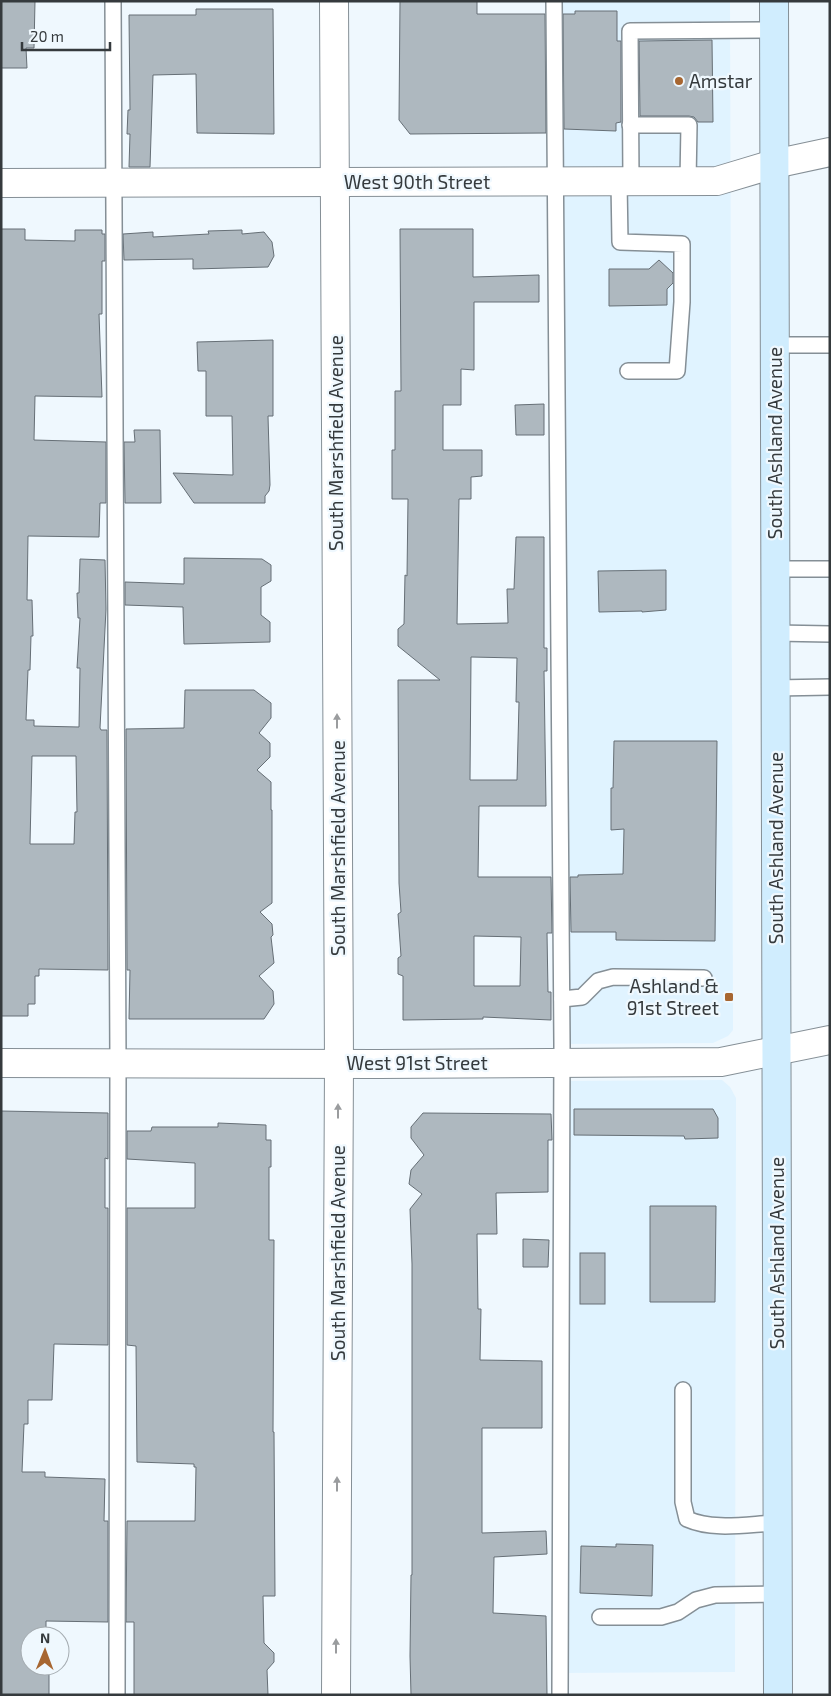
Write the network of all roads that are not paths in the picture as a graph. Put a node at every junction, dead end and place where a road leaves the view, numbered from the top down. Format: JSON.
{"nodes":[{"id":1,"x":113,"y":1,"type":"edge"},
{"id":2,"x":334,"y":1,"type":"edge"},
{"id":3,"x":554,"y":1,"type":"edge"},
{"id":4,"x":774,"y":1,"type":"edge"},
{"id":5,"x":774,"y":30,"type":"junction"},
{"id":6,"x":630,"y":125,"type":"junction"},
{"id":7,"x":830,"y":152,"type":"edge"},
{"id":8,"x":774,"y":164,"type":"junction"},
{"id":9,"x":555,"y":181,"type":"junction"},
{"id":10,"x":688,"y":181,"type":"junction"},
{"id":11,"x":113,"y":182,"type":"junction"},
{"id":12,"x":335,"y":182,"type":"junction"},
{"id":13,"x":625,"y":182,"type":"junction"},
{"id":14,"x":1,"y":183,"type":"edge"},
{"id":15,"x":774,"y":345,"type":"junction"},
{"id":16,"x":830,"y":345,"type":"edge"},
{"id":17,"x":628,"y":371,"type":"dead end"},
{"id":18,"x":830,"y":568,"type":"edge"},
{"id":19,"x":775,"y":569,"type":"junction"},
{"id":20,"x":775,"y":633,"type":"junction"},
{"id":21,"x":830,"y":634,"type":"edge"},
{"id":22,"x":830,"y":687,"type":"edge"},
{"id":23,"x":775,"y":688,"type":"junction"},
{"id":24,"x":704,"y":978,"type":"dead end"},
{"id":25,"x":562,"y":999,"type":"junction"},
{"id":26,"x":830,"y":1040,"type":"edge"},
{"id":27,"x":776,"y":1052,"type":"junction"},
{"id":28,"x":118,"y":1062,"type":"junction"},
{"id":29,"x":1,"y":1063,"type":"edge"},
{"id":30,"x":562,"y":1063,"type":"junction"},
{"id":31,"x":339,"y":1064,"type":"junction"},
{"id":32,"x":683,"y":1390,"type":"dead end"},
{"id":33,"x":777,"y":1522,"type":"junction"},
{"id":34,"x":778,"y":1594,"type":"junction"},
{"id":35,"x":600,"y":1617,"type":"dead end"},
{"id":36,"x":117,"y":1695,"type":"edge"},
{"id":37,"x":336,"y":1695,"type":"edge"},
{"id":38,"x":560,"y":1695,"type":"edge"},
{"id":39,"x":778,"y":1695,"type":"edge"}],
"edges":[{"from":1,"to":11,"type":"lane"},
{"from":2,"to":12,"type":"street","name":"South Marshfield Avenue"},
{"from":3,"to":9,"type":"lane"},
{"from":4,"to":5,"type":"main road","name":"South Ashland Avenue"},
{"from":5,"to":6,"type":"lane"},
{"from":5,"to":8,"type":"main road","name":"South Ashland Avenue"},
{"from":6,"to":10,"type":"lane"},
{"from":6,"to":13,"type":"lane"},
{"from":7,"to":8,"type":"street","name":"West 90th Street"},
{"from":8,"to":10,"type":"street","name":"West 90th Street"},
{"from":8,"to":15,"type":"main road","name":"South Ashland Avenue"},
{"from":9,"to":12,"type":"street","name":"West 90th Street"},
{"from":9,"to":13,"type":"street","name":"West 90th Street"},
{"from":9,"to":25,"type":"lane"},
{"from":10,"to":13,"type":"street","name":"West 90th Street"},
{"from":11,"to":12,"type":"street","name":"West 90th Street"},
{"from":11,"to":14,"type":"street","name":"West 90th Street"},
{"from":11,"to":28,"type":"lane"},
{"from":31,"to":12,"type":"street","name":"South Marshfield Avenue","one_way":true},
{"from":13,"to":17,"type":"lane"},
{"from":15,"to":16,"type":"lane"},
{"from":15,"to":19,"type":"main road","name":"South Ashland Avenue"},
{"from":18,"to":19,"type":"lane"},
{"from":19,"to":20,"type":"main road","name":"South Ashland Avenue"},
{"from":20,"to":21,"type":"lane"},
{"from":20,"to":23,"type":"main road","name":"South Ashland Avenue"},
{"from":22,"to":23,"type":"lane"},
{"from":23,"to":27,"type":"main road","name":"South Ashland Avenue"},
{"from":24,"to":25,"type":"lane"},
{"from":25,"to":30,"type":"lane"},
{"from":26,"to":27,"type":"street","name":"West 91st Street"},
{"from":27,"to":30,"type":"street","name":"West 91st Street"},
{"from":27,"to":33,"type":"main road","name":"South Ashland Avenue"},
{"from":28,"to":29,"type":"street","name":"West 91st Street"},
{"from":28,"to":31,"type":"street","name":"West 91st Street"},
{"from":28,"to":36,"type":"lane"},
{"from":30,"to":31,"type":"street","name":"West 91st Street"},
{"from":30,"to":38,"type":"lane"},
{"from":37,"to":31,"type":"street","name":"South Marshfield Avenue","one_way":true},
{"from":32,"to":33,"type":"lane"},
{"from":33,"to":34,"type":"main road","name":"South Ashland Avenue"},
{"from":34,"to":35,"type":"lane"},
{"from":34,"to":39,"type":"main road","name":"South Ashland Avenue"}]}
